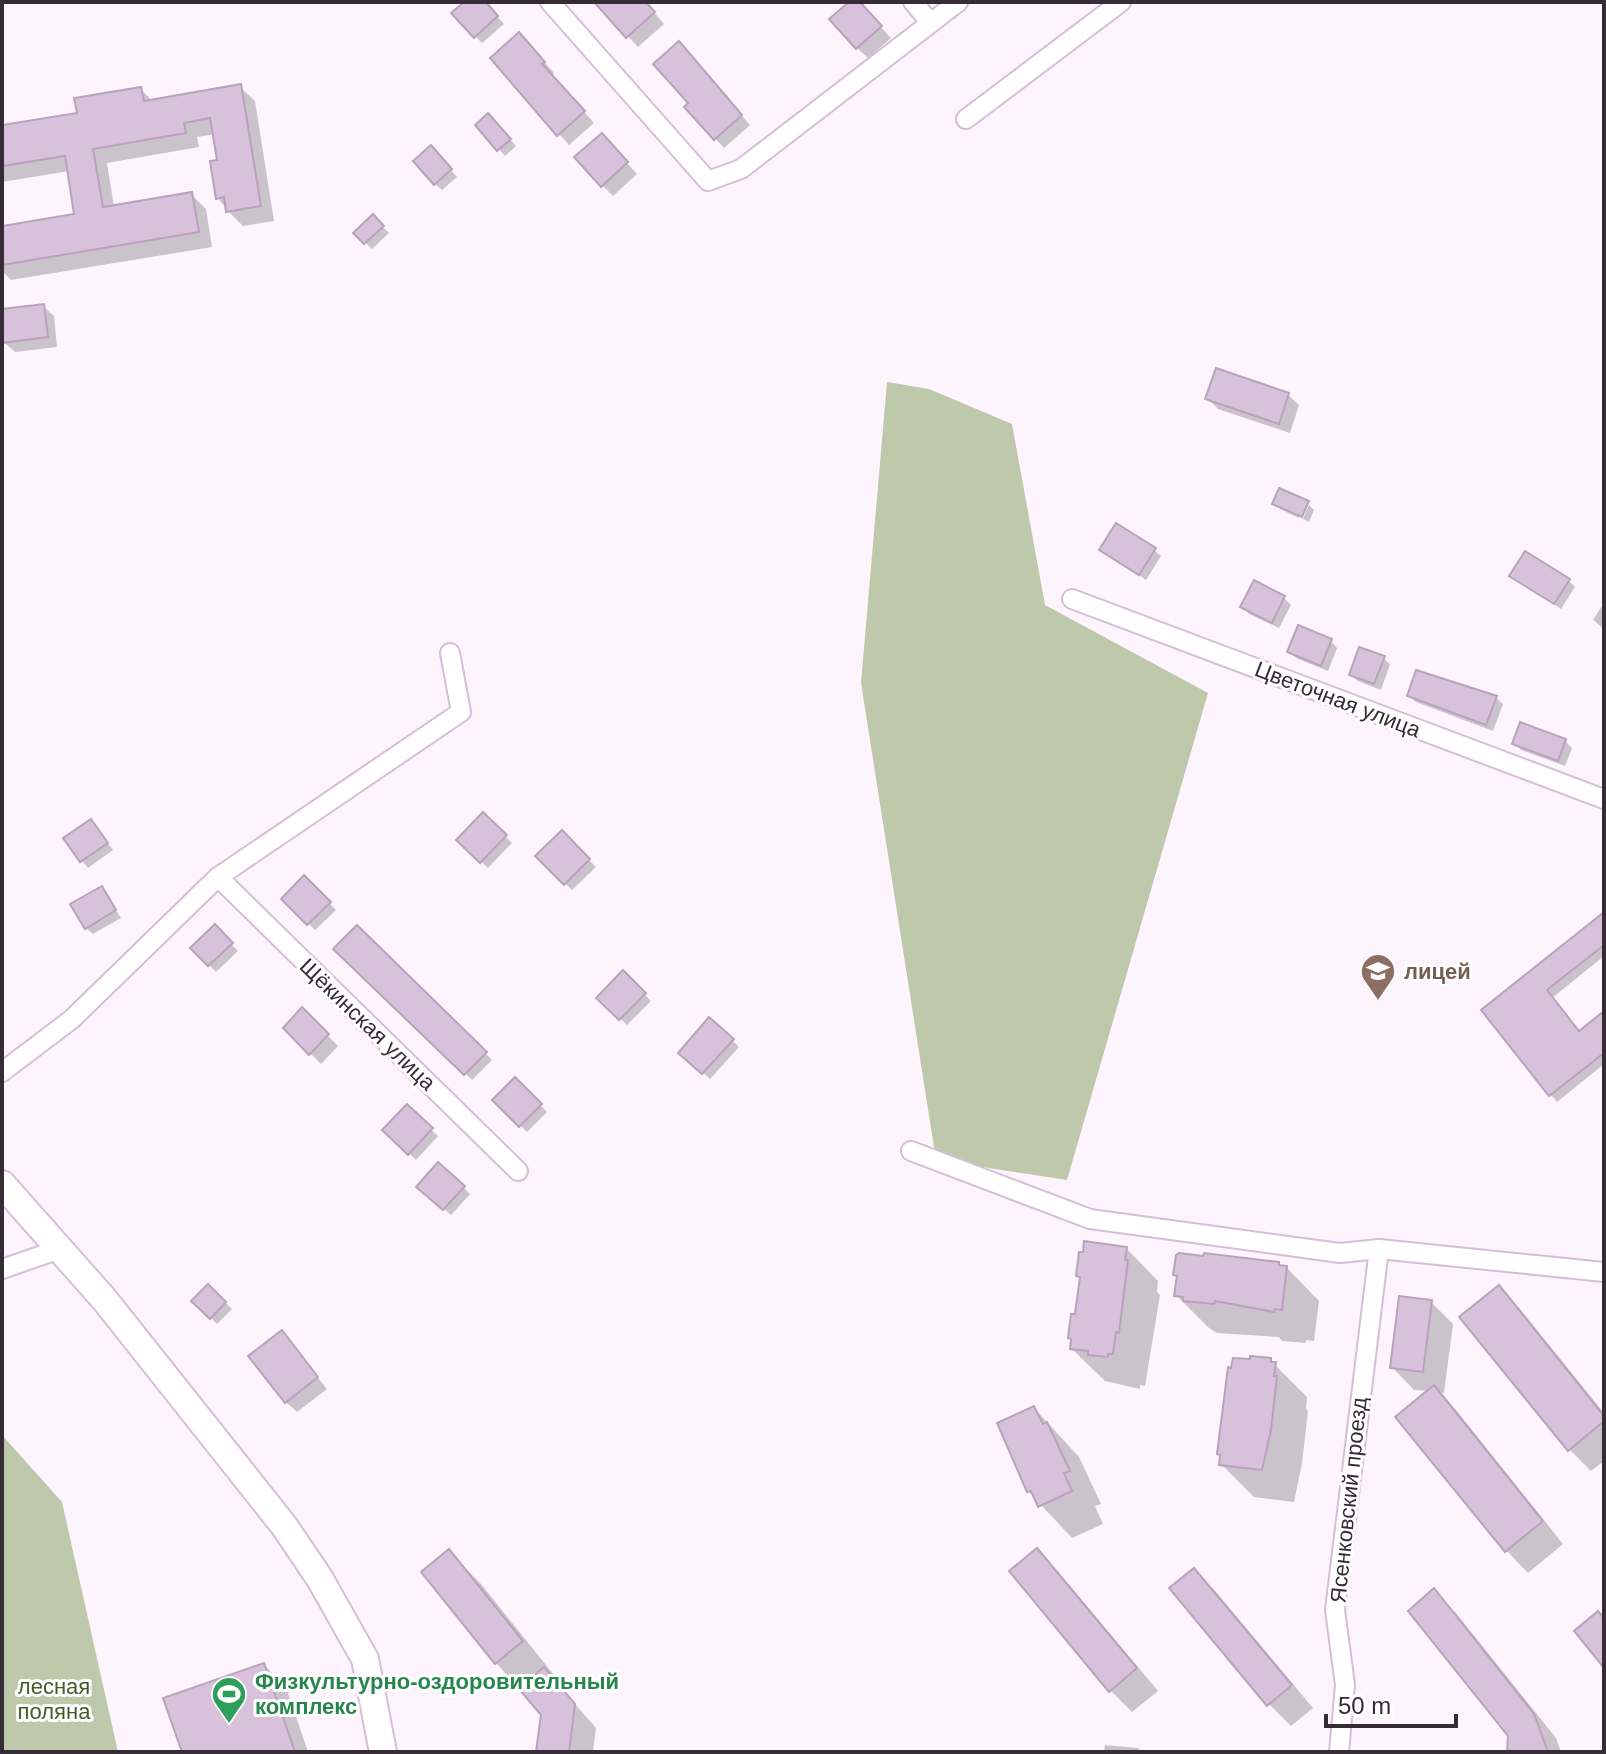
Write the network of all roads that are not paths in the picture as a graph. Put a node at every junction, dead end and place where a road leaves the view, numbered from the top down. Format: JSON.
{"nodes":[{"id":1,"x":550,"y":2,"type":"edge"},
{"id":2,"x":913,"y":2,"type":"edge"},
{"id":3,"x":958,"y":2,"type":"edge"},
{"id":4,"x":1121,"y":2,"type":"edge"},
{"id":5,"x":930,"y":22,"type":"junction"},
{"id":6,"x":966,"y":119,"type":"dead end"},
{"id":7,"x":1072,"y":599,"type":"dead end"},
{"id":8,"x":450,"y":653,"type":"dead end"},
{"id":9,"x":1604,"y":799,"type":"edge"},
{"id":10,"x":218,"y":877,"type":"junction"},
{"id":11,"x":2,"y":1072,"type":"edge"},
{"id":12,"x":911,"y":1151,"type":"dead end"},
{"id":13,"x":518,"y":1171,"type":"dead end"},
{"id":14,"x":2,"y":1184,"type":"edge"},
{"id":15,"x":60,"y":1249,"type":"junction"},
{"id":16,"x":1379,"y":1249,"type":"junction"},
{"id":17,"x":2,"y":1269,"type":"edge"},
{"id":18,"x":1604,"y":1272,"type":"edge"},
{"id":19,"x":383,"y":1752,"type":"edge"},
{"id":20,"x":1339,"y":1752,"type":"edge"}],
"edges":[{"from":1,"to":5,"type":"street"},
{"from":2,"to":5,"type":"street"},
{"from":3,"to":5,"type":"street"},
{"from":4,"to":6,"type":"street"},
{"from":7,"to":9,"type":"street","name":"Цветочная улица"},
{"from":8,"to":10,"type":"street"},
{"from":10,"to":11,"type":"street"},
{"from":10,"to":13,"type":"street","name":"Щёкинская улица"},
{"from":12,"to":16,"type":"street"},
{"from":14,"to":15,"type":"main road"},
{"from":15,"to":17,"type":"street"},
{"from":15,"to":19,"type":"main road"},
{"from":16,"to":18,"type":"street"},
{"from":16,"to":20,"type":"street","name":"Ясенковский проезд"}]}
